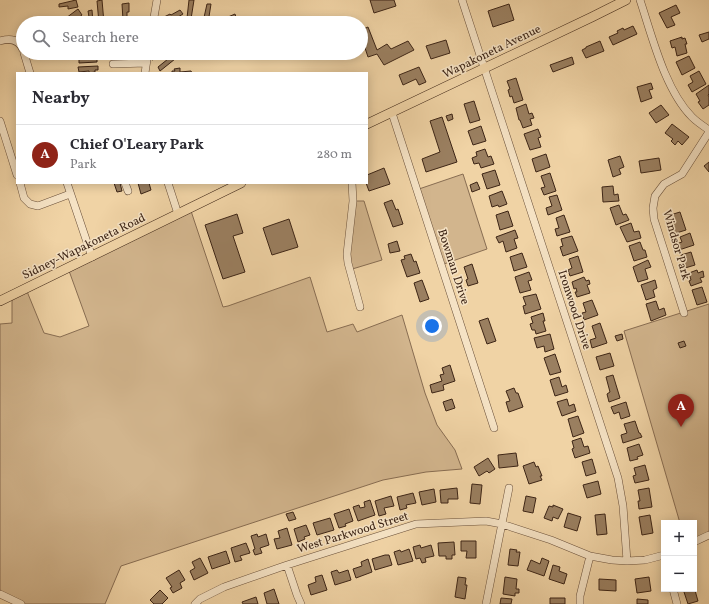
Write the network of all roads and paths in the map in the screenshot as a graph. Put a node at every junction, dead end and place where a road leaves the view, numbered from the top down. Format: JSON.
{"nodes":[{"id":1,"x":156,"y":0,"type":"edge"},
{"id":2,"x":462,"y":0,"type":"edge"},
{"id":3,"x":626,"y":0,"type":"edge"},
{"id":4,"x":640,"y":0,"type":"edge"},
{"id":5,"x":154,"y":16,"type":"edge"},
{"id":6,"x":16,"y":40,"type":"edge"},
{"id":7,"x":0,"y":41,"type":"edge"},
{"id":8,"x":26,"y":60,"type":"edge"},
{"id":9,"x":147,"y":60,"type":"edge"},
{"id":10,"x":146,"y":63,"type":"junction"},
{"id":11,"x":113,"y":64,"type":"dead end"},
{"id":12,"x":484,"y":69,"type":"junction"},
{"id":13,"x":30,"y":72,"type":"edge"},
{"id":14,"x":145,"y":72,"type":"edge"},
{"id":15,"x":392,"y":114,"type":"junction"},
{"id":16,"x":0,"y":121,"type":"edge"},
{"id":17,"x":368,"y":124,"type":"edge"},
{"id":18,"x":709,"y":131,"type":"edge"},
{"id":19,"x":16,"y":172,"type":"edge"},
{"id":20,"x":20,"y":184,"type":"edge"},
{"id":21,"x":67,"y":184,"type":"edge"},
{"id":22,"x":125,"y":184,"type":"edge"},
{"id":23,"x":168,"y":184,"type":"edge"},
{"id":24,"x":239,"y":184,"type":"edge"},
{"id":25,"x":352,"y":184,"type":"edge"},
{"id":26,"x":128,"y":191,"type":"dead end"},
{"id":27,"x":70,"y":194,"type":"junction"},
{"id":28,"x":178,"y":214,"type":"junction"},
{"id":29,"x":92,"y":257,"type":"junction"},
{"id":30,"x":0,"y":301,"type":"edge"},
{"id":31,"x":360,"y":307,"type":"dead end"},
{"id":32,"x":684,"y":313,"type":"dead end"},
{"id":33,"x":494,"y":428,"type":"dead end"},
{"id":34,"x":509,"y":488,"type":"dead end"},
{"id":35,"x":502,"y":524,"type":"junction"},
{"id":36,"x":709,"y":535,"type":"edge"},
{"id":37,"x":697,"y":541,"type":"edge"},
{"id":38,"x":590,"y":556,"type":"junction"},
{"id":39,"x":661,"y":556,"type":"edge"},
{"id":40,"x":627,"y":561,"type":"junction"},
{"id":41,"x":287,"y":565,"type":"junction"},
{"id":42,"x":674,"y":592,"type":"edge"},
{"id":43,"x":0,"y":594,"type":"edge"},
{"id":44,"x":22,"y":604,"type":"edge"},
{"id":45,"x":195,"y":604,"type":"edge"},
{"id":46,"x":301,"y":604,"type":"edge"},
{"id":47,"x":486,"y":604,"type":"edge"},
{"id":48,"x":580,"y":604,"type":"edge"},
{"id":49,"x":677,"y":604,"type":"edge"}],
"edges":[{"from":1,"to":5,"type":"street"},
{"from":2,"to":12,"type":"street","name":"Ironwood Drive"},
{"from":3,"to":12,"type":"main road","name":"Wapakoneta Avenue"},
{"from":4,"to":18,"type":"street"},
{"from":6,"to":7,"type":"street"},
{"from":8,"to":13,"type":"street"},
{"from":9,"to":10,"type":"street"},
{"from":10,"to":11,"type":"street"},
{"from":10,"to":14,"type":"street"},
{"from":12,"to":15,"type":"main road","name":"Wapakoneta Avenue"},
{"from":12,"to":40,"type":"street","name":"Ironwood Drive"},
{"from":15,"to":17,"type":"main road","name":"Wapakoneta Avenue"},
{"from":15,"to":33,"type":"street","name":"Bowman Drive"},
{"from":16,"to":19,"type":"street"},
{"from":18,"to":32,"type":"street","name":"Windsor Park"},
{"from":20,"to":27,"type":"street"},
{"from":21,"to":27,"type":"street"},
{"from":22,"to":26,"type":"street"},
{"from":23,"to":28,"type":"street"},
{"from":24,"to":28,"type":"main road"},
{"from":25,"to":31,"type":"street"},
{"from":27,"to":29,"type":"street"},
{"from":28,"to":29,"type":"main road","name":"Sidney-Wapakoneta Road"},
{"from":29,"to":30,"type":"main road","name":"Sidney-Wapakoneta Road"},
{"from":34,"to":35,"type":"street"},
{"from":35,"to":38,"type":"street","name":"West Parkwood Street"},
{"from":35,"to":41,"type":"street","name":"West Parkwood Street"},
{"from":35,"to":47,"type":"street"},
{"from":36,"to":37,"type":"street"},
{"from":38,"to":40,"type":"street","name":"West Parkwood Street"},
{"from":38,"to":48,"type":"street"},
{"from":39,"to":40,"type":"street","name":"West Parkwood Street"},
{"from":41,"to":45,"type":"street","name":"West Parkwood Street"},
{"from":41,"to":46,"type":"street"},
{"from":42,"to":49,"type":"street"},
{"from":43,"to":44,"type":"street"}]}
